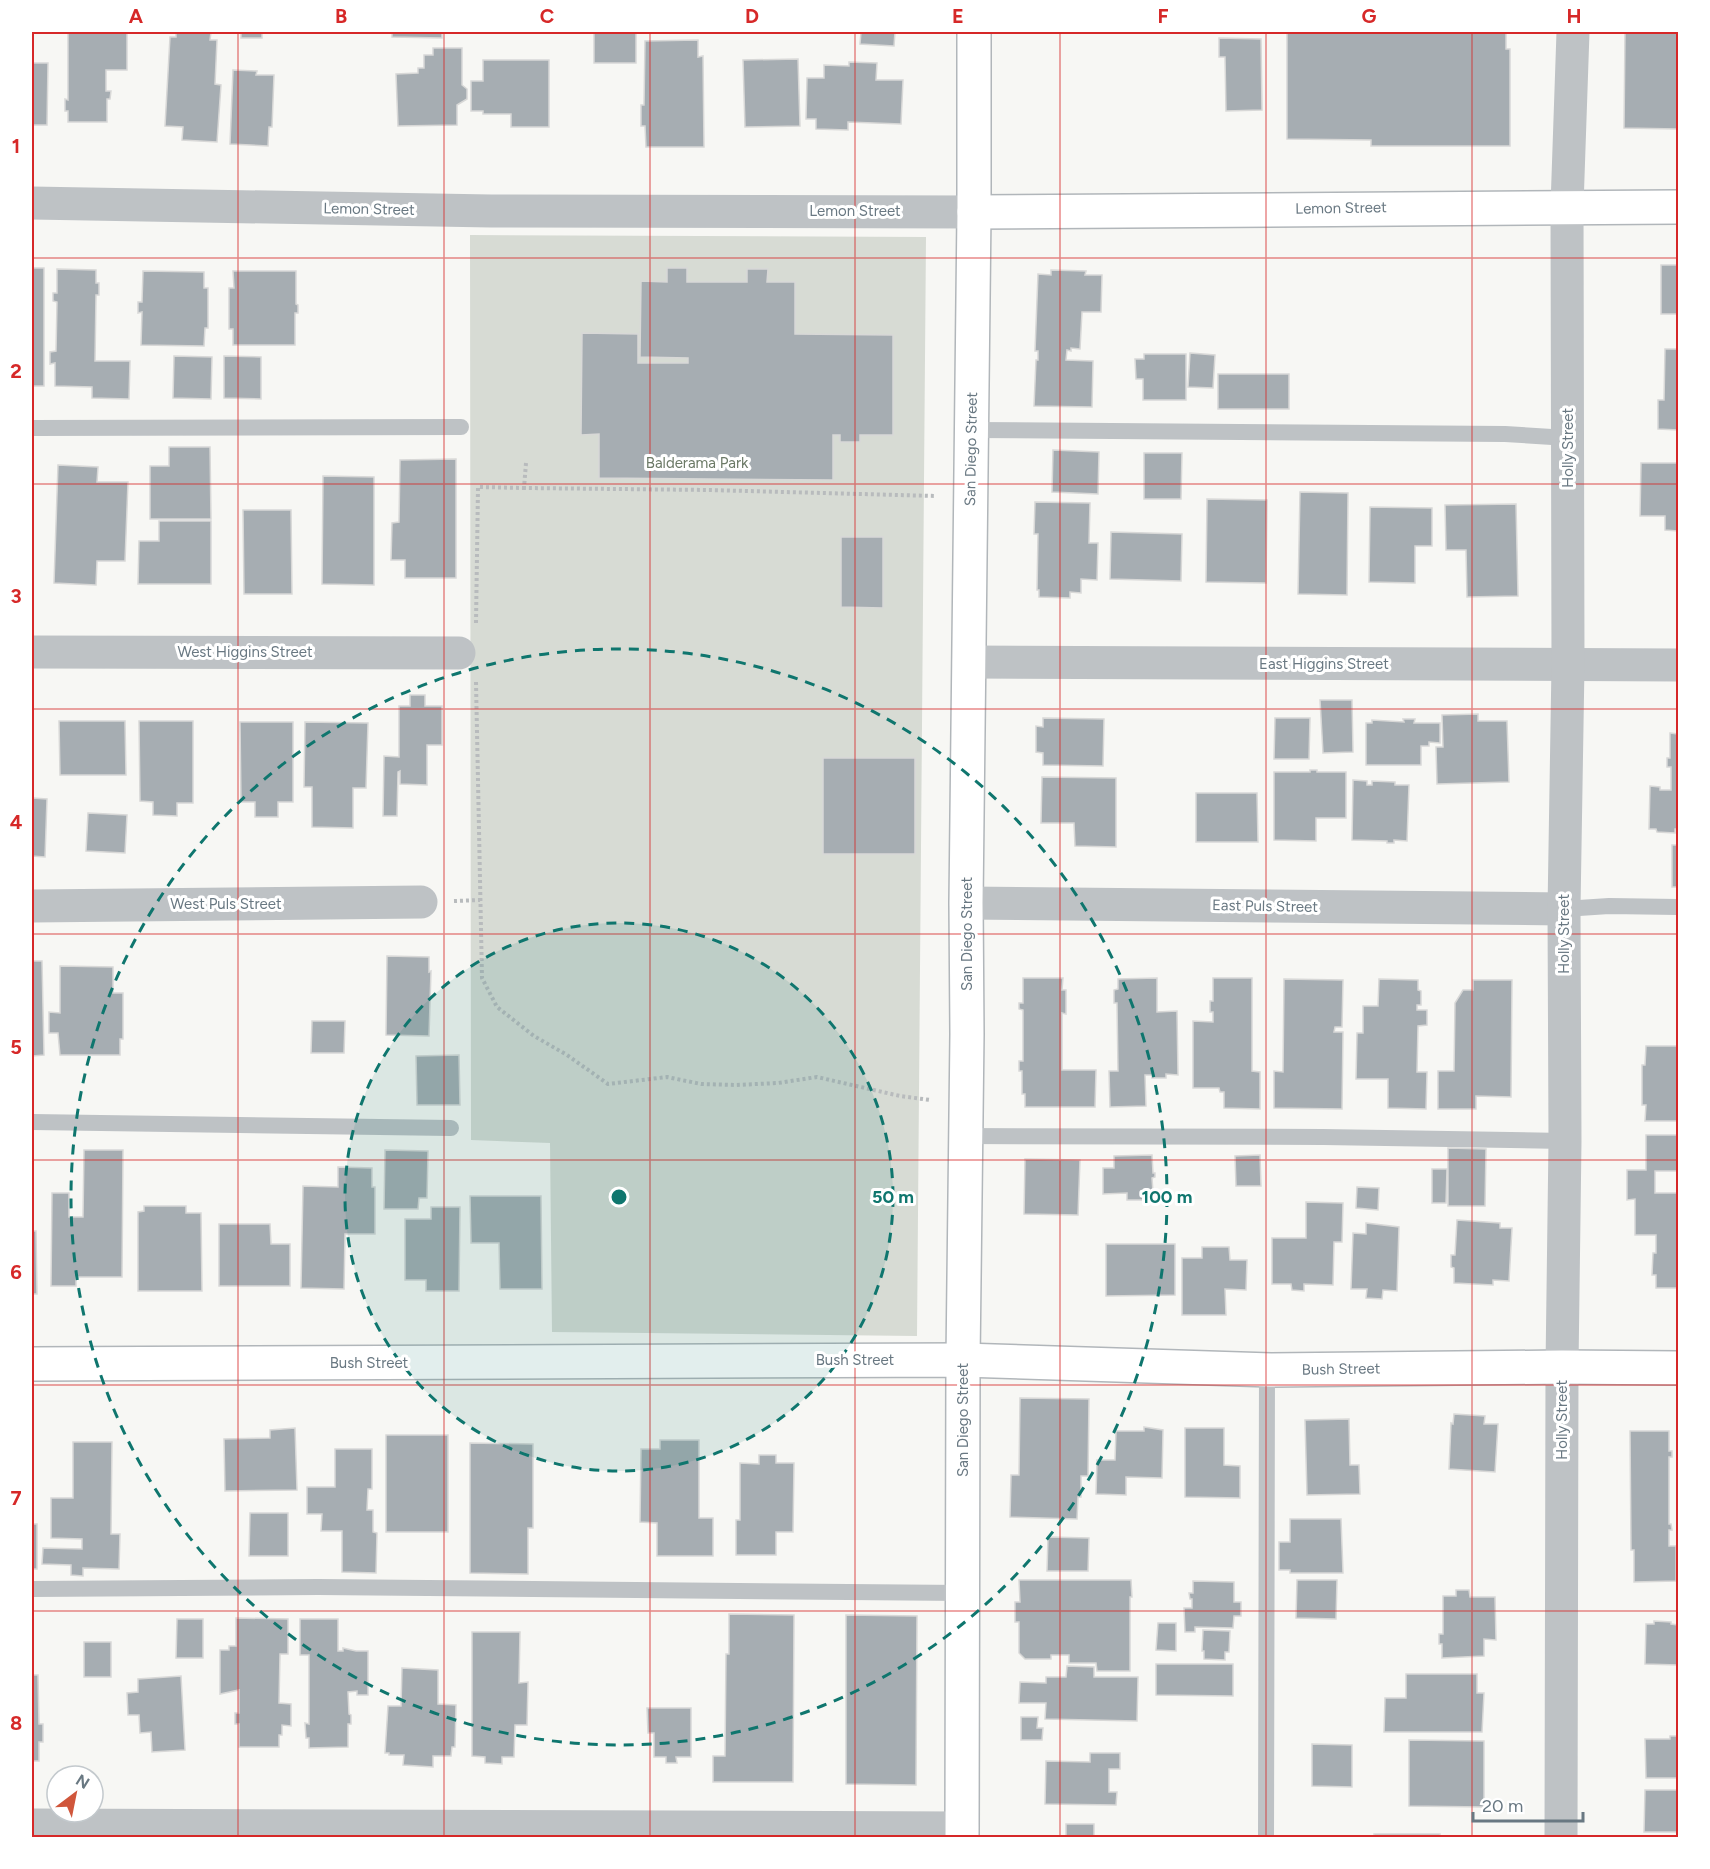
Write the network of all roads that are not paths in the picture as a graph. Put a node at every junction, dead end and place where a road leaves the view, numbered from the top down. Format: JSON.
{"nodes":[{"id":1,"x":974,"y":32,"type":"edge"},
{"id":2,"x":1573,"y":32,"type":"edge"},
{"id":3,"x":32,"y":203,"type":"edge"},
{"id":4,"x":1567,"y":207,"type":"junction"},
{"id":5,"x":1678,"y":207,"type":"edge"},
{"id":6,"x":974,"y":212,"type":"junction"},
{"id":7,"x":460,"y":427,"type":"dead end"},
{"id":8,"x":32,"y":428,"type":"edge"},
{"id":9,"x":972,"y":430,"type":"junction"},
{"id":10,"x":1568,"y":438,"type":"junction"},
{"id":11,"x":32,"y":652,"type":"edge"},
{"id":12,"x":470,"y":654,"type":"road end"},
{"id":13,"x":969,"y":662,"type":"junction"},
{"id":14,"x":1568,"y":665,"type":"junction"},
{"id":15,"x":1678,"y":665,"type":"edge"},
{"id":16,"x":421,"y":902,"type":"dead end"},
{"id":17,"x":966,"y":903,"type":"junction"},
{"id":18,"x":32,"y":906,"type":"edge"},
{"id":19,"x":1678,"y":907,"type":"edge"},
{"id":20,"x":1564,"y":909,"type":"junction"},
{"id":21,"x":967,"y":1121,"type":"junction"},
{"id":22,"x":32,"y":1122,"type":"edge"},
{"id":23,"x":452,"y":1128,"type":"dead end"},
{"id":24,"x":1565,"y":1141,"type":"junction"},
{"id":25,"x":963,"y":1360,"type":"junction"},
{"id":26,"x":32,"y":1364,"type":"edge"},
{"id":27,"x":1562,"y":1367,"type":"junction"},
{"id":28,"x":1678,"y":1368,"type":"edge"},
{"id":29,"x":1267,"y":1370,"type":"junction"},
{"id":30,"x":32,"y":1589,"type":"edge"},
{"id":31,"x":963,"y":1593,"type":"junction"},
{"id":32,"x":32,"y":1825,"type":"edge"},
{"id":33,"x":962,"y":1833,"type":"edge"},
{"id":34,"x":1266,"y":1838,"type":"edge"},
{"id":35,"x":1561,"y":1838,"type":"edge"}],
"edges":[{"from":1,"to":6,"type":"main road","name":"San Diego Street"},
{"from":2,"to":4,"type":"street","name":"Holly Street"},
{"from":3,"to":6,"type":"street","name":"Lemon Street"},
{"from":4,"to":5,"type":"main road","name":"Lemon Street"},
{"from":4,"to":6,"type":"main road","name":"Lemon Street"},
{"from":4,"to":10,"type":"street","name":"Holly Street"},
{"from":6,"to":9,"type":"main road","name":"San Diego Street"},
{"from":7,"to":8,"type":"lane"},
{"from":9,"to":10,"type":"lane"},
{"from":9,"to":13,"type":"main road","name":"San Diego Street"},
{"from":10,"to":14,"type":"street","name":"Holly Street"},
{"from":11,"to":12,"type":"street","name":"West Higgins Street"},
{"from":13,"to":14,"type":"street","name":"East Higgins Street"},
{"from":13,"to":17,"type":"main road","name":"San Diego Street"},
{"from":14,"to":15,"type":"street","name":"East Higgins Street"},
{"from":14,"to":20,"type":"street","name":"Holly Street"},
{"from":16,"to":18,"type":"street","name":"West Puls Street"},
{"from":17,"to":20,"type":"street","name":"East Puls Street"},
{"from":17,"to":21,"type":"main road","name":"San Diego Street"},
{"from":19,"to":20,"type":"lane"},
{"from":20,"to":24,"type":"street","name":"Holly Street"},
{"from":21,"to":24,"type":"lane"},
{"from":21,"to":25,"type":"main road","name":"San Diego Street"},
{"from":22,"to":23,"type":"lane"},
{"from":24,"to":27,"type":"street","name":"Holly Street"},
{"from":25,"to":26,"type":"main road","name":"Bush Street"},
{"from":25,"to":29,"type":"main road","name":"Bush Street"},
{"from":25,"to":31,"type":"main road","name":"San Diego Street"},
{"from":27,"to":28,"type":"main road","name":"Bush Street"},
{"from":27,"to":29,"type":"main road","name":"Bush Street"},
{"from":27,"to":35,"type":"street","name":"Holly Street"},
{"from":29,"to":34,"type":"lane"},
{"from":30,"to":31,"type":"lane"},
{"from":31,"to":33,"type":"main road","name":"San Diego Street"},
{"from":32,"to":33,"type":"street"}]}
